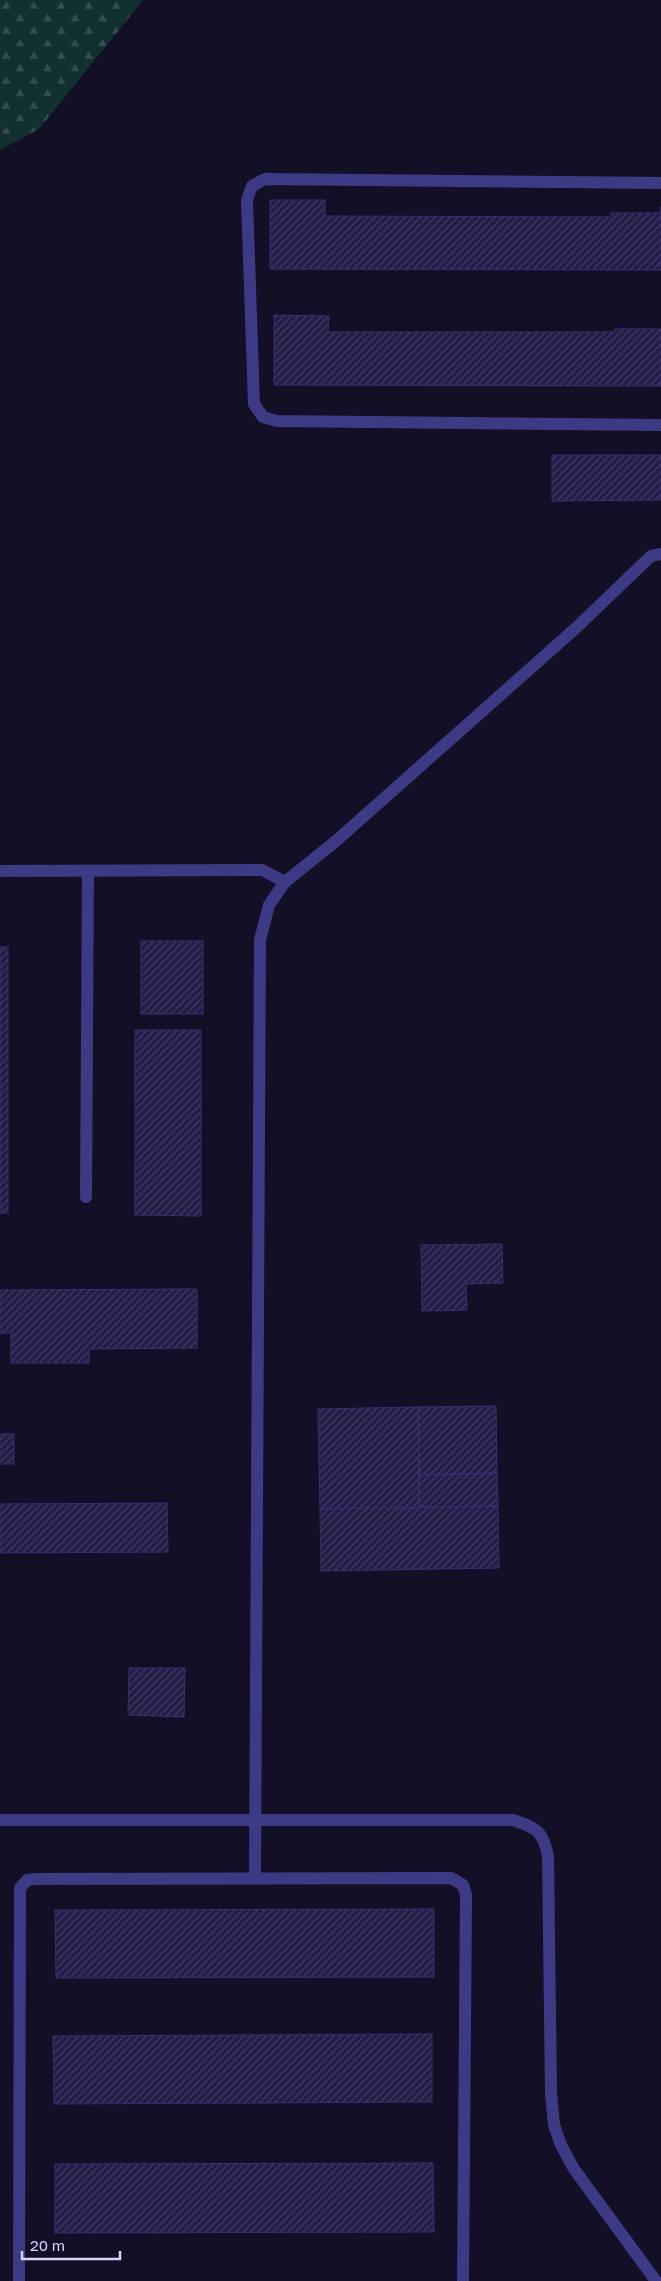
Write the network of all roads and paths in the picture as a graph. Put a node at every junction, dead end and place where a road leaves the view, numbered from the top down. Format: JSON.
{"nodes":[{"id":1,"x":661,"y":183,"type":"edge"},
{"id":2,"x":661,"y":425,"type":"edge"},
{"id":3,"x":661,"y":554,"type":"edge"},
{"id":4,"x":0,"y":871,"type":"edge"},
{"id":5,"x":88,"y":871,"type":"junction"},
{"id":6,"x":285,"y":882,"type":"junction"},
{"id":7,"x":86,"y":1197,"type":"dead end"},
{"id":8,"x":0,"y":1820,"type":"edge"},
{"id":9,"x":254,"y":1820,"type":"junction"},
{"id":10,"x":255,"y":1878,"type":"junction"},
{"id":11,"x":19,"y":2281,"type":"edge"},
{"id":12,"x":463,"y":2281,"type":"edge"},
{"id":13,"x":656,"y":2281,"type":"edge"}],
"edges":[{"from":1,"to":2,"type":"lane"},
{"from":3,"to":6,"type":"lane"},
{"from":4,"to":5,"type":"lane"},
{"from":5,"to":6,"type":"lane"},
{"from":5,"to":7,"type":"lane"},
{"from":6,"to":9,"type":"lane"},
{"from":8,"to":9,"type":"lane"},
{"from":9,"to":10,"type":"lane"},
{"from":9,"to":13,"type":"lane"},
{"from":10,"to":11,"type":"lane"},
{"from":10,"to":12,"type":"lane"}]}
